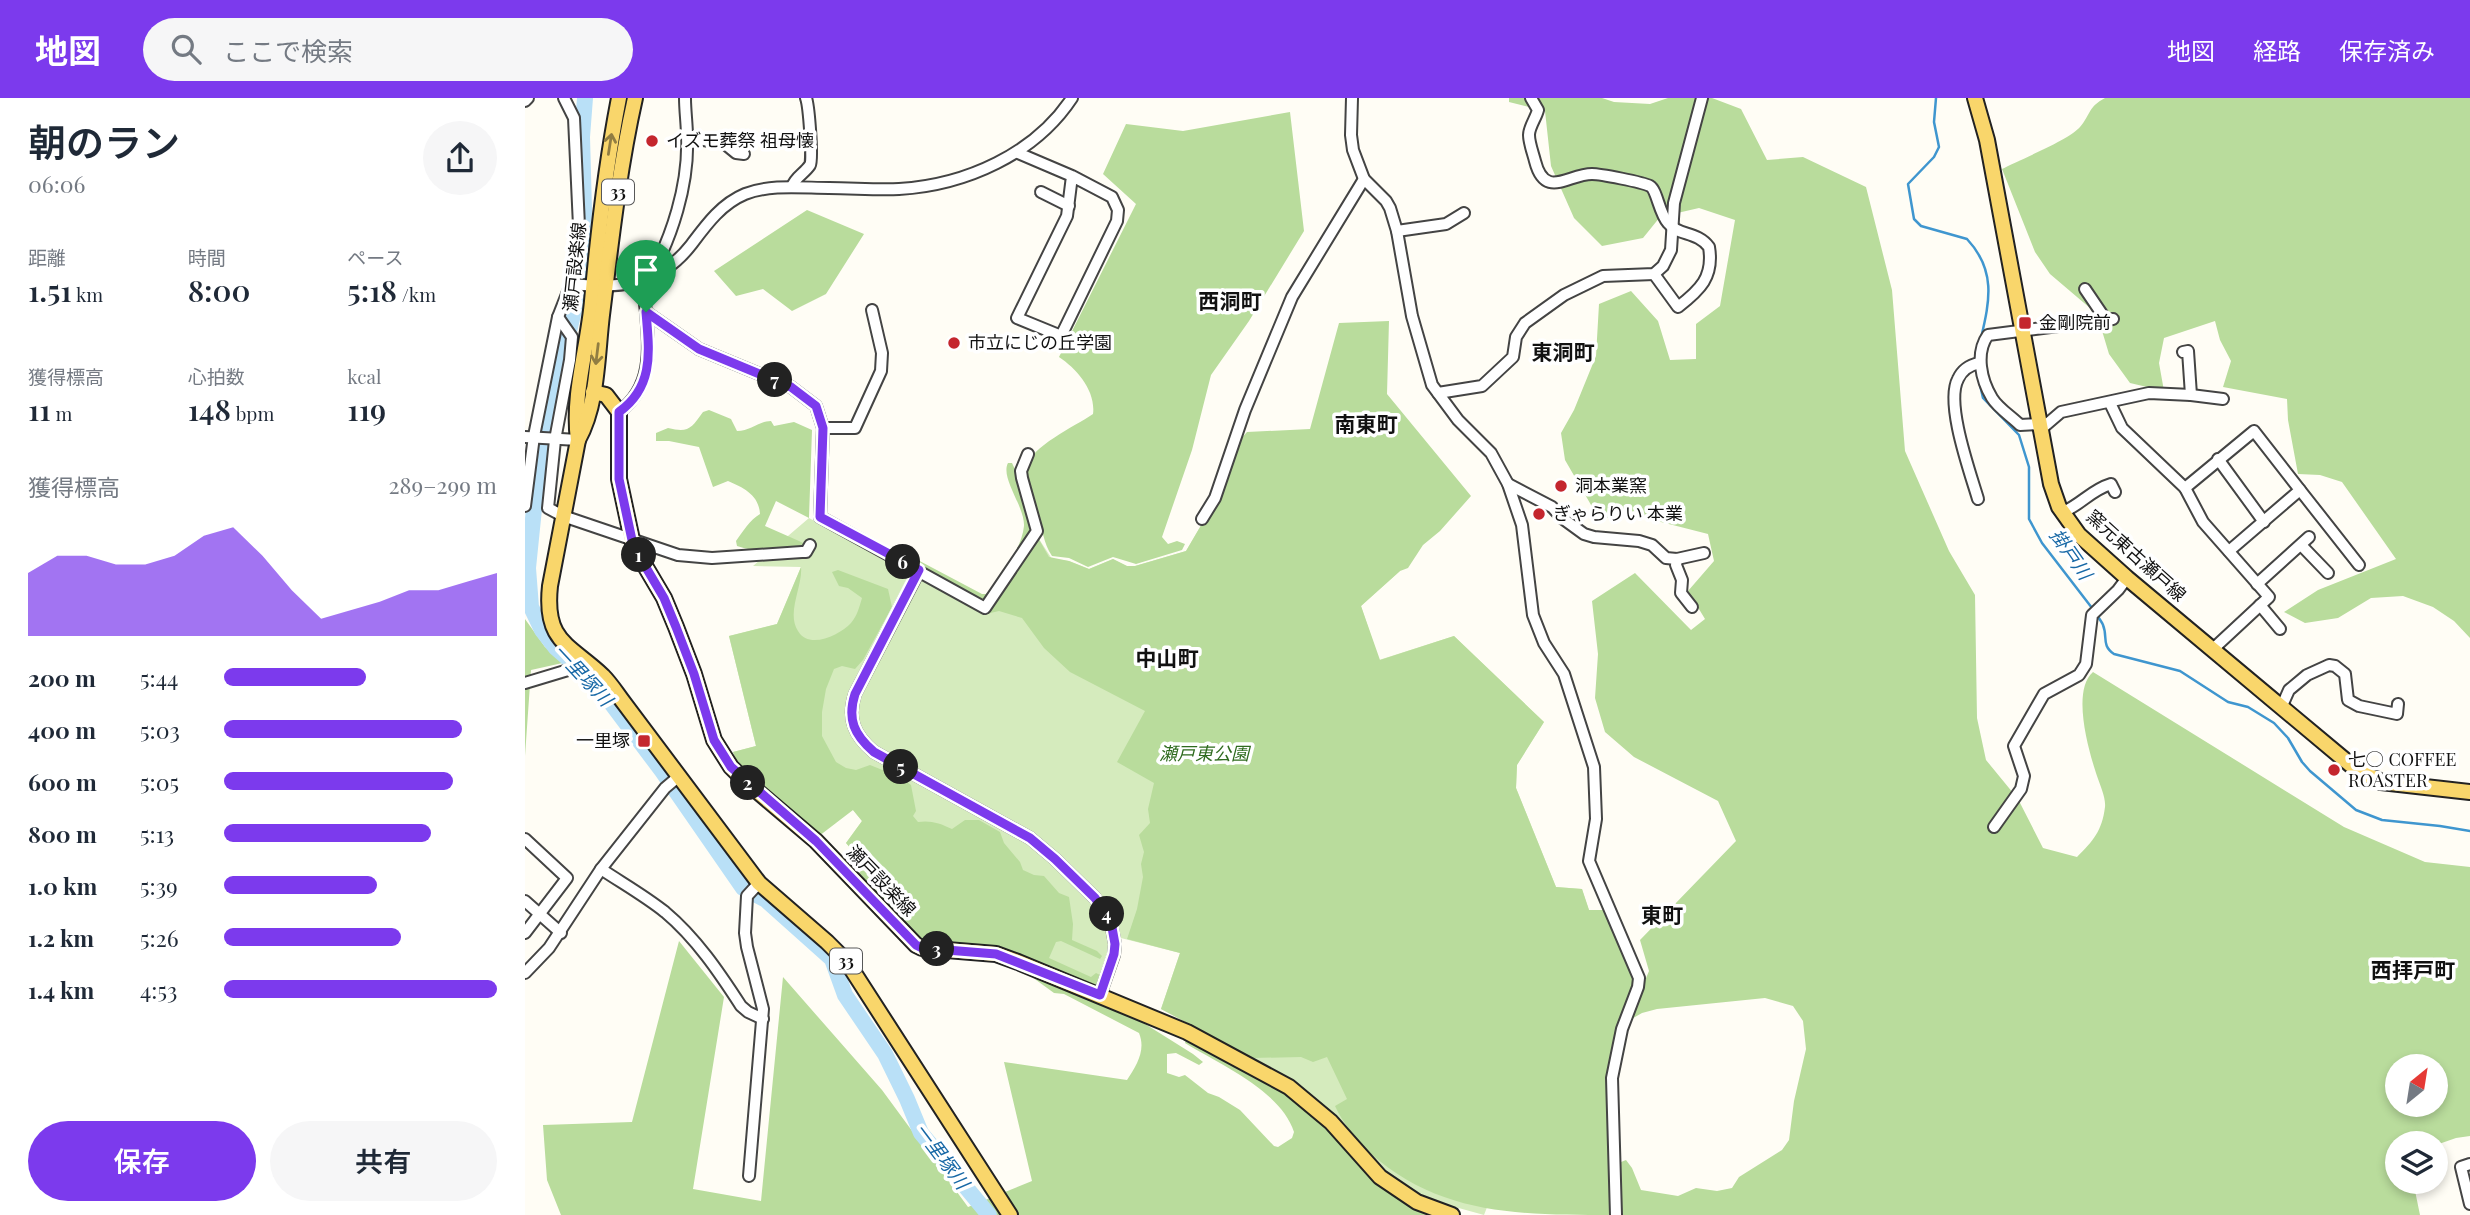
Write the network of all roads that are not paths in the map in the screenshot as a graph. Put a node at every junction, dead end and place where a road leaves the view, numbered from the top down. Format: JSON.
{"nodes":[{"id":1,"x":564,"y":98,"type":"edge"},
{"id":2,"x":619,"y":98,"type":"edge"},
{"id":3,"x":635,"y":98,"type":"edge"},
{"id":4,"x":685,"y":98,"type":"edge"},
{"id":5,"x":806,"y":98,"type":"edge"},
{"id":6,"x":1072,"y":98,"type":"edge"},
{"id":7,"x":1352,"y":98,"type":"edge"},
{"id":8,"x":1531,"y":98,"type":"edge"},
{"id":9,"x":1702,"y":98,"type":"edge"},
{"id":10,"x":1975,"y":98,"type":"edge"},
{"id":11,"x":688,"y":137,"type":"junction"},
{"id":12,"x":1017,"y":153,"type":"junction"},
{"id":13,"x":744,"y":154,"type":"dead end"},
{"id":14,"x":1072,"y":176,"type":"junction"},
{"id":15,"x":1364,"y":179,"type":"junction"},
{"id":16,"x":792,"y":187,"type":"junction"},
{"id":17,"x":1041,"y":192,"type":"dead end"},
{"id":18,"x":1069,"y":206,"type":"junction"},
{"id":19,"x":1464,"y":213,"type":"dead end"},
{"id":20,"x":1674,"y":228,"type":"junction"},
{"id":21,"x":1397,"y":231,"type":"junction"},
{"id":22,"x":1654,"y":274,"type":"junction"},
{"id":23,"x":645,"y":280,"type":"junction"},
{"id":24,"x":585,"y":285,"type":"junction"},
{"id":25,"x":2085,"y":289,"type":"dead end"},
{"id":26,"x":872,"y":310,"type":"dead end"},
{"id":27,"x":646,"y":312,"type":"junction"},
{"id":28,"x":559,"y":318,"type":"junction"},
{"id":29,"x":2022,"y":332,"type":"junction"},
{"id":30,"x":2183,"y":352,"type":"dead end"},
{"id":31,"x":1977,"y":363,"type":"junction"},
{"id":32,"x":593,"y":392,"type":"junction"},
{"id":33,"x":1438,"y":393,"type":"junction"},
{"id":34,"x":2191,"y":395,"type":"junction"},
{"id":35,"x":2223,"y":400,"type":"dead end"},
{"id":36,"x":2110,"y":403,"type":"junction"},
{"id":37,"x":619,"y":412,"type":"junction"},
{"id":38,"x":2039,"y":427,"type":"junction"},
{"id":39,"x":823,"y":428,"type":"junction"},
{"id":40,"x":532,"y":437,"type":"edge"},
{"id":41,"x":553,"y":440,"type":"junction"},
{"id":42,"x":578,"y":440,"type":"junction"},
{"id":43,"x":1028,"y":454,"type":"dead end"},
{"id":44,"x":2218,"y":459,"type":"junction"},
{"id":45,"x":1508,"y":484,"type":"junction"},
{"id":46,"x":2185,"y":488,"type":"junction"},
{"id":47,"x":2301,"y":490,"type":"junction"},
{"id":48,"x":2115,"y":492,"type":"dead end"},
{"id":49,"x":1978,"y":499,"type":"dead end"},
{"id":50,"x":525,"y":506,"type":"edge"},
{"id":51,"x":2063,"y":512,"type":"junction"},
{"id":52,"x":563,"y":516,"type":"junction"},
{"id":53,"x":1202,"y":519,"type":"dead end"},
{"id":54,"x":2264,"y":522,"type":"junction"},
{"id":55,"x":632,"y":540,"type":"junction"},
{"id":56,"x":810,"y":545,"type":"dead end"},
{"id":57,"x":2229,"y":551,"type":"junction"},
{"id":58,"x":1704,"y":552,"type":"dead end"},
{"id":59,"x":1677,"y":559,"type":"junction"},
{"id":60,"x":2359,"y":565,"type":"dead end"},
{"id":61,"x":919,"y":570,"type":"junction"},
{"id":62,"x":2328,"y":573,"type":"dead end"},
{"id":63,"x":2127,"y":578,"type":"junction"},
{"id":64,"x":2257,"y":584,"type":"junction"},
{"id":65,"x":2260,"y":606,"type":"junction"},
{"id":66,"x":1692,"y":607,"type":"dead end"},
{"id":67,"x":2280,"y":629,"type":"dead end"},
{"id":68,"x":2213,"y":649,"type":"junction"},
{"id":69,"x":583,"y":666,"type":"junction"},
{"id":70,"x":525,"y":683,"type":"edge"},
{"id":71,"x":2399,"y":704,"type":"dead end"},
{"id":72,"x":2281,"y":708,"type":"junction"},
{"id":73,"x":678,"y":777,"type":"junction"},
{"id":74,"x":2470,"y":792,"type":"edge"},
{"id":75,"x":1994,"y":827,"type":"dead end"},
{"id":76,"x":525,"y":839,"type":"edge"},
{"id":77,"x":601,"y":869,"type":"junction"},
{"id":78,"x":757,"y":885,"type":"junction"},
{"id":79,"x":525,"y":901,"type":"edge"},
{"id":80,"x":540,"y":915,"type":"junction"},
{"id":81,"x":525,"y":933,"type":"edge"},
{"id":82,"x":561,"y":933,"type":"junction"},
{"id":83,"x":525,"y":973,"type":"edge"},
{"id":84,"x":1100,"y":995,"type":"junction"},
{"id":85,"x":763,"y":1019,"type":"junction"},
{"id":86,"x":2470,"y":1164,"type":"edge"},
{"id":87,"x":749,"y":1176,"type":"dead end"},
{"id":88,"x":2470,"y":1204,"type":"edge"},
{"id":89,"x":1010,"y":1215,"type":"edge"},
{"id":90,"x":1452,"y":1215,"type":"edge"},
{"id":91,"x":1616,"y":1215,"type":"edge"}],
"edges":[{"from":1,"to":24,"type":"street"},
{"from":24,"to":2,"type":"main road","name":"瀬戸設楽線","number":"33","one_way":true},
{"from":3,"to":24,"type":"main road","name":"瀬戸設楽線","number":"33"},
{"from":4,"to":11,"type":"street"},
{"from":5,"to":16,"type":"street"},
{"from":6,"to":12,"type":"street"},
{"from":7,"to":15,"type":"street"},
{"from":8,"to":20,"type":"street"},
{"from":9,"to":20,"type":"street"},
{"from":10,"to":29,"type":"main road","name":"窯元東古瀬戸線"},
{"from":11,"to":13,"type":"street"},
{"from":11,"to":23,"type":"street"},
{"from":12,"to":14,"type":"street"},
{"from":12,"to":16,"type":"street"},
{"from":14,"to":18,"type":"street"},
{"from":14,"to":18,"type":"street"},
{"from":15,"to":21,"type":"street"},
{"from":15,"to":53,"type":"street"},
{"from":16,"to":23,"type":"street"},
{"from":17,"to":18,"type":"street"},
{"from":19,"to":21,"type":"street"},
{"from":20,"to":22,"type":"street"},
{"from":20,"to":22,"type":"street"},
{"from":21,"to":33,"type":"street"},
{"from":22,"to":33,"type":"street"},
{"from":23,"to":24,"type":"street"},
{"from":23,"to":27,"type":"street"},
{"from":24,"to":28,"type":"street"},
{"from":24,"to":32,"type":"main road","name":"瀬戸設楽線","number":"33","one_way":true},
{"from":24,"to":42,"type":"main road","name":"瀬戸設楽線","number":"33"},
{"from":25,"to":29,"type":"street"},
{"from":26,"to":39,"type":"street"},
{"from":27,"to":37,"type":"street"},
{"from":27,"to":39,"type":"street"},
{"from":28,"to":40,"type":"street"},
{"from":28,"to":41,"type":"street"},
{"from":29,"to":31,"type":"street"},
{"from":29,"to":38,"type":"main road","name":"窯元東古瀬戸線"},
{"from":30,"to":34,"type":"street"},
{"from":31,"to":38,"type":"street"},
{"from":31,"to":49,"type":"street"},
{"from":32,"to":37,"type":"main road"},
{"from":32,"to":42,"type":"main road","name":"瀬戸設楽線","number":"33"},
{"from":33,"to":45,"type":"street"},
{"from":34,"to":35,"type":"street"},
{"from":34,"to":36,"type":"street"},
{"from":36,"to":38,"type":"street"},
{"from":36,"to":46,"type":"street"},
{"from":37,"to":55,"type":"main road","name":"瀬戸設楽線"},
{"from":38,"to":51,"type":"main road","name":"窯元東古瀬戸線"},
{"from":39,"to":61,"type":"street"},
{"from":40,"to":41,"type":"street"},
{"from":40,"to":50,"type":"street"},
{"from":41,"to":42,"type":"street"},
{"from":41,"to":52,"type":"street"},
{"from":42,"to":52,"type":"main road","name":"瀬戸設楽線","number":"33"},
{"from":43,"to":61,"type":"street"},
{"from":44,"to":46,"type":"street"},
{"from":44,"to":47,"type":"street"},
{"from":44,"to":54,"type":"street"},
{"from":45,"to":59,"type":"street"},
{"from":45,"to":91,"type":"street"},
{"from":46,"to":57,"type":"street"},
{"from":47,"to":54,"type":"street"},
{"from":47,"to":60,"type":"street"},
{"from":48,"to":51,"type":"street"},
{"from":51,"to":63,"type":"main road","name":"窯元東古瀬戸線"},
{"from":52,"to":55,"type":"street"},
{"from":52,"to":69,"type":"main road","name":"瀬戸設楽線","number":"33"},
{"from":54,"to":57,"type":"street"},
{"from":55,"to":56,"type":"street"},
{"from":55,"to":84,"type":"main road","name":"瀬戸設楽線"},
{"from":57,"to":64,"type":"street"},
{"from":58,"to":59,"type":"street"},
{"from":59,"to":66,"type":"street"},
{"from":61,"to":84,"type":"street"},
{"from":62,"to":64,"type":"street"},
{"from":63,"to":68,"type":"main road","name":"窯元東古瀬戸線"},
{"from":63,"to":75,"type":"street"},
{"from":64,"to":65,"type":"street"},
{"from":65,"to":67,"type":"street"},
{"from":65,"to":68,"type":"street"},
{"from":68,"to":72,"type":"main road","name":"窯元東古瀬戸線"},
{"from":69,"to":70,"type":"street"},
{"from":69,"to":73,"type":"main road","name":"瀬戸設楽線","number":"33"},
{"from":71,"to":72,"type":"street"},
{"from":72,"to":74,"type":"main road","name":"窯元東古瀬戸線"},
{"from":73,"to":77,"type":"street"},
{"from":73,"to":78,"type":"main road","name":"瀬戸設楽線","number":"33"},
{"from":76,"to":80,"type":"street"},
{"from":77,"to":82,"type":"street"},
{"from":77,"to":85,"type":"street"},
{"from":78,"to":85,"type":"street"},
{"from":78,"to":89,"type":"main road","name":"瀬戸設楽線","number":"33"},
{"from":79,"to":80,"type":"street"},
{"from":80,"to":81,"type":"street"},
{"from":80,"to":82,"type":"street"},
{"from":82,"to":83,"type":"street"},
{"from":84,"to":90,"type":"main road","name":"瀬戸設楽線"},
{"from":85,"to":87,"type":"street"},
{"from":86,"to":88,"type":"street"}]}
